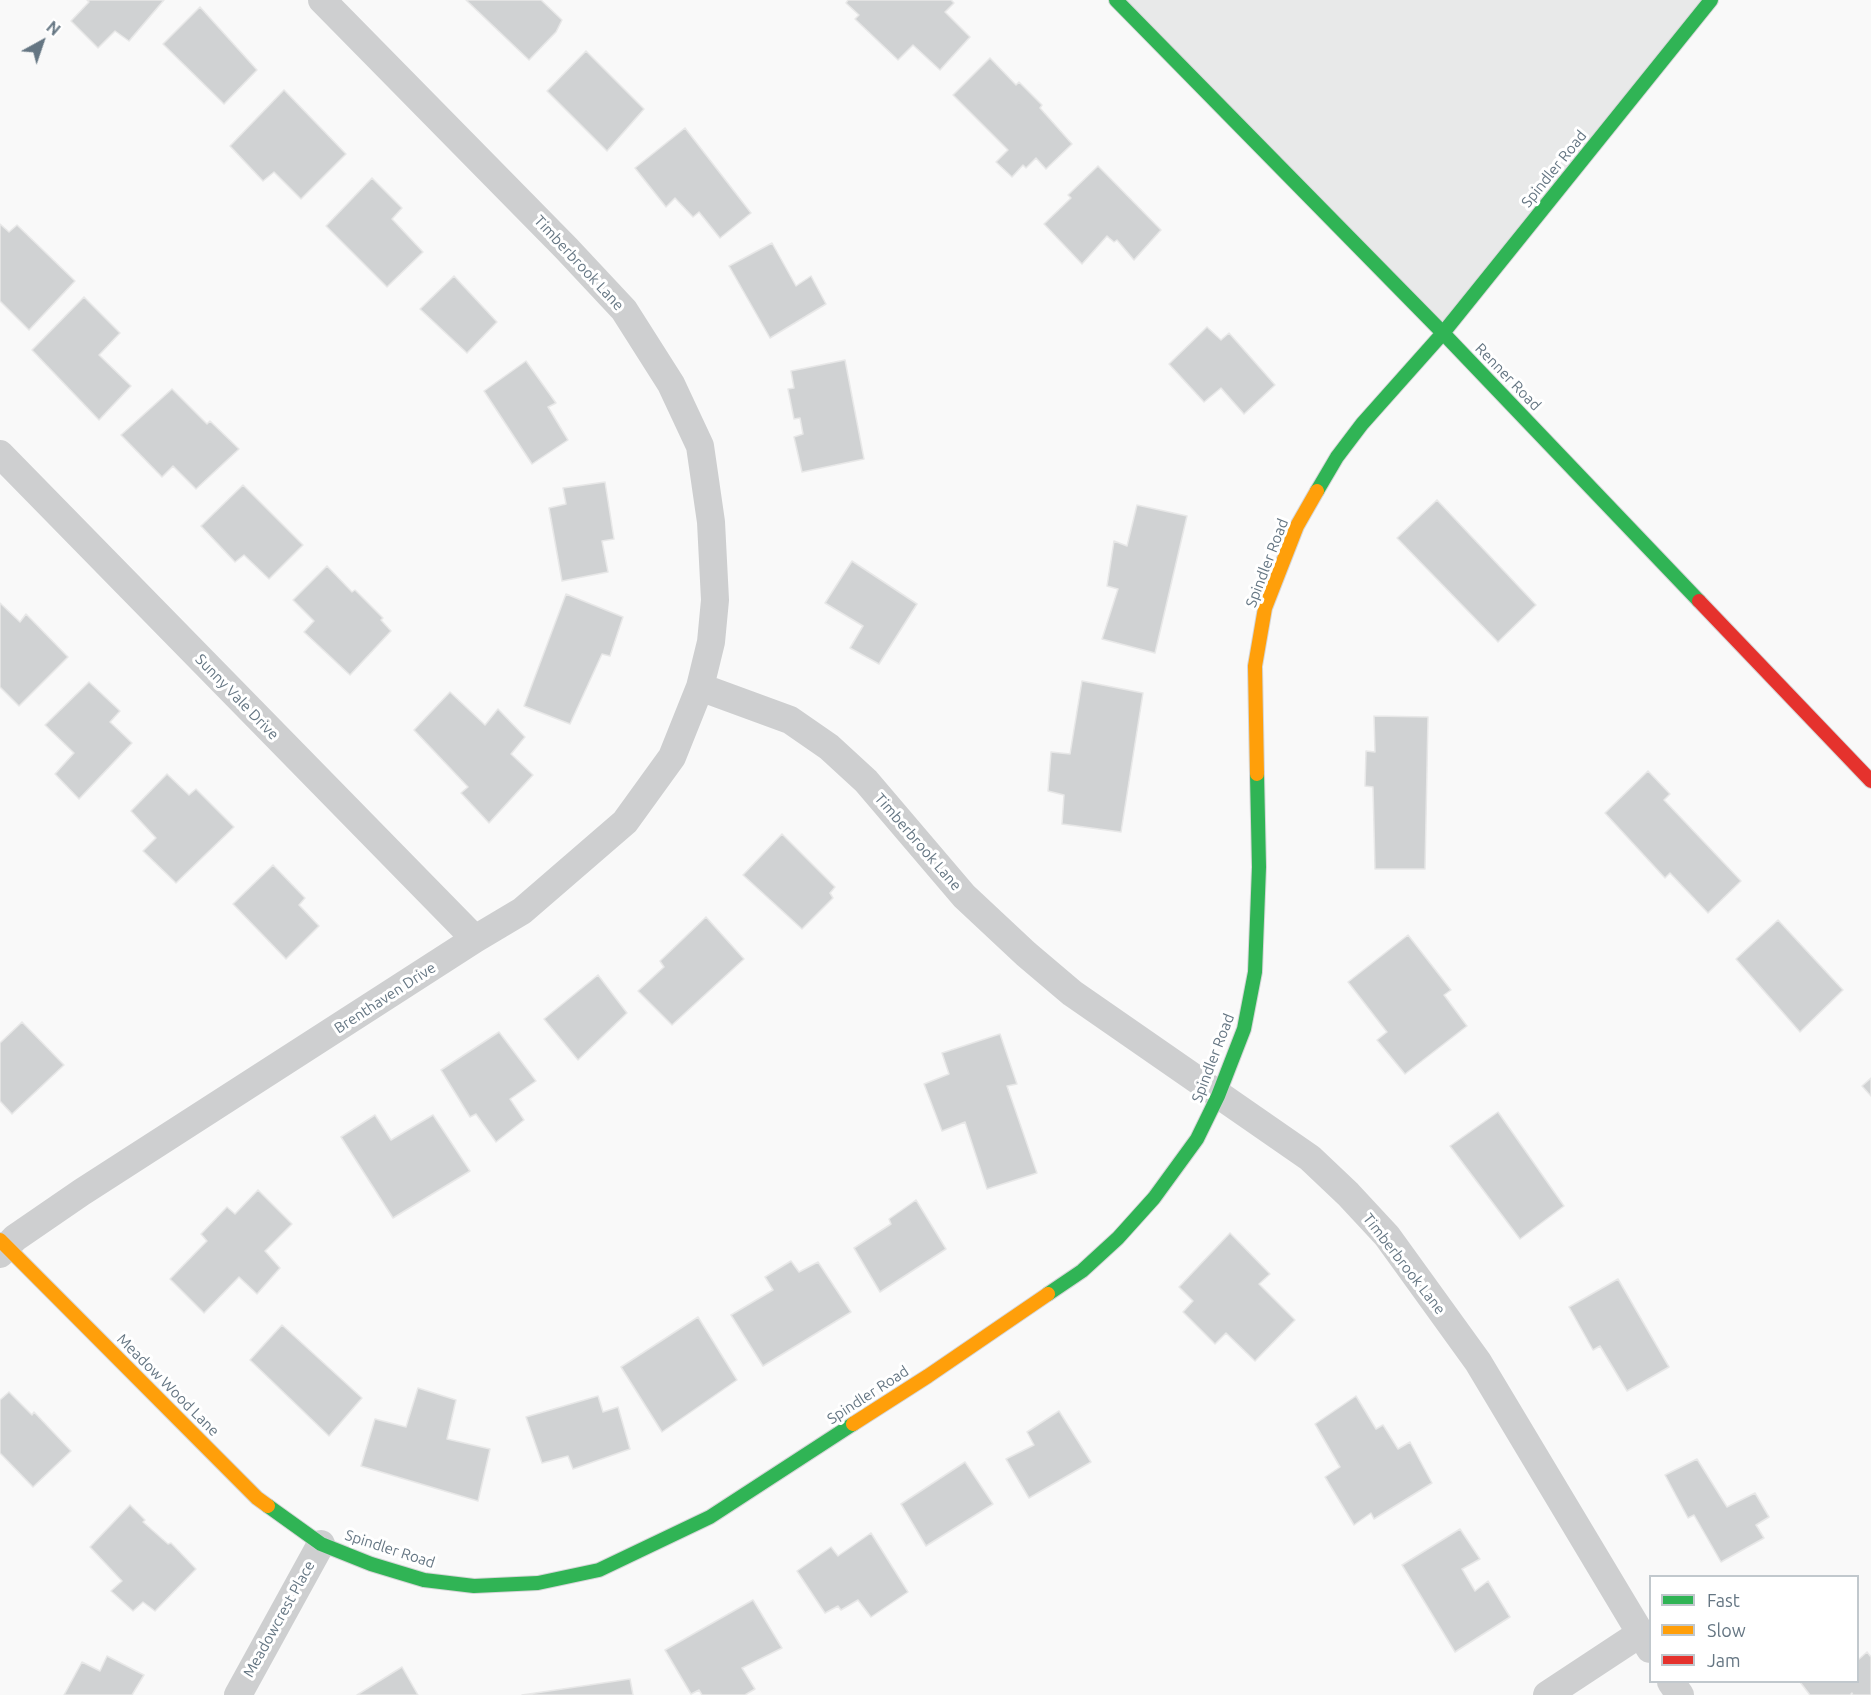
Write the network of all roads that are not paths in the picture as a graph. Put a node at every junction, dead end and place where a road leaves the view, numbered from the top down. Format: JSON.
{"nodes":[{"id":1,"x":322,"y":0,"type":"edge"},
{"id":2,"x":1116,"y":0,"type":"edge"},
{"id":3,"x":1711,"y":0,"type":"edge"},
{"id":4,"x":1443,"y":333,"type":"junction"},
{"id":5,"x":0,"y":454,"type":"edge"},
{"id":6,"x":700,"y":687,"type":"junction"},
{"id":7,"x":1871,"y":781,"type":"edge"},
{"id":8,"x":475,"y":939,"type":"junction"},
{"id":9,"x":1218,"y":1096,"type":"junction"},
{"id":10,"x":2,"y":1247,"type":"edge"},
{"id":11,"x":321,"y":1544,"type":"junction"},
{"id":12,"x":1646,"y":1641,"type":"edge"},
{"id":13,"x":238,"y":1695,"type":"edge"},
{"id":14,"x":1547,"y":1695,"type":"edge"}],
"edges":[{"from":1,"to":6,"type":"street","name":"Timberbrook Lane"},
{"from":2,"to":4,"type":"street","name":"Renner Road"},
{"from":3,"to":4,"type":"street","name":"Spindler Road"},
{"from":4,"to":7,"type":"street","name":"Renner Road"},
{"from":4,"to":9,"type":"street","name":"Spindler Road"},
{"from":5,"to":8,"type":"street","name":"Sunny Vale Drive"},
{"from":6,"to":8,"type":"street","name":"Brenthaven Drive"},
{"from":6,"to":9,"type":"street","name":"Timberbrook Lane"},
{"from":8,"to":10,"type":"street","name":"Brenthaven Drive"},
{"from":9,"to":11,"type":"street","name":"Spindler Road"},
{"from":9,"to":12,"type":"street","name":"Timberbrook Lane"},
{"from":10,"to":11,"type":"street","name":"Meadow Wood Lane"},
{"from":11,"to":13,"type":"street","name":"Meadowcrest Place"},
{"from":12,"to":14,"type":"street"}]}
